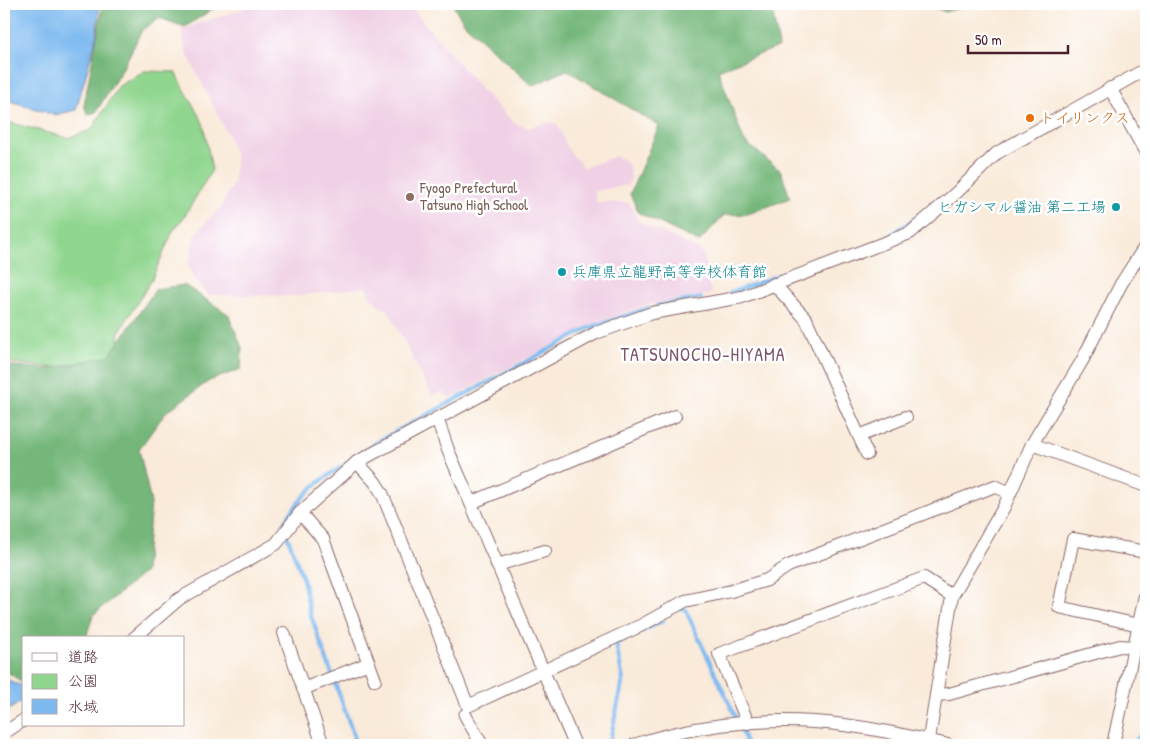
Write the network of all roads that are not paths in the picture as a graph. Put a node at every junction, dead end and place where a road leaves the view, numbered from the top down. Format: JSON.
{"nodes":[{"id":1,"x":1146,"y":69,"type":"edge"},
{"id":2,"x":1110,"y":88,"type":"junction"},
{"id":3,"x":1146,"y":153,"type":"edge"},
{"id":4,"x":1146,"y":245,"type":"edge"},
{"id":5,"x":774,"y":284,"type":"junction"},
{"id":6,"x":675,"y":416,"type":"dead end"},
{"id":7,"x":906,"y":417,"type":"dead end"},
{"id":8,"x":437,"y":418,"type":"junction"},
{"id":9,"x":858,"y":436,"type":"junction"},
{"id":10,"x":1032,"y":444,"type":"junction"},
{"id":11,"x":867,"y":454,"type":"dead end"},
{"id":12,"x":357,"y":462,"type":"junction"},
{"id":13,"x":1146,"y":486,"type":"edge"},
{"id":14,"x":1010,"y":493,"type":"junction"},
{"id":15,"x":471,"y":503,"type":"junction"},
{"id":16,"x":300,"y":513,"type":"junction"},
{"id":17,"x":545,"y":551,"type":"dead end"},
{"id":18,"x":1146,"y":552,"type":"edge"},
{"id":19,"x":497,"y":565,"type":"junction"},
{"id":20,"x":1146,"y":591,"type":"edge"},
{"id":21,"x":952,"y":596,"type":"junction"},
{"id":22,"x":1139,"y":625,"type":"junction"},
{"id":23,"x":284,"y":633,"type":"dead end"},
{"id":24,"x":136,"y":636,"type":"edge"},
{"id":25,"x":1134,"y":647,"type":"junction"},
{"id":26,"x":369,"y":663,"type":"junction"},
{"id":27,"x":542,"y":672,"type":"junction"},
{"id":28,"x":375,"y":680,"type":"dead end"},
{"id":29,"x":303,"y":689,"type":"junction"},
{"id":30,"x":936,"y":695,"type":"junction"},
{"id":31,"x":465,"y":715,"type":"dead end"},
{"id":32,"x":22,"y":721,"type":"edge"},
{"id":33,"x":748,"y":723,"type":"junction"},
{"id":34,"x":4,"y":733,"type":"edge"},
{"id":35,"x":928,"y":743,"type":"edge"},
{"id":36,"x":323,"y":745,"type":"edge"},
{"id":37,"x":482,"y":745,"type":"edge"},
{"id":38,"x":575,"y":745,"type":"edge"},
{"id":39,"x":634,"y":745,"type":"edge"},
{"id":40,"x":948,"y":745,"type":"edge"},
{"id":41,"x":1113,"y":745,"type":"edge"}],
"edges":[{"from":1,"to":2,"type":"street"},
{"from":2,"to":3,"type":"street"},
{"from":2,"to":5,"type":"street"},
{"from":4,"to":10,"type":"street"},
{"from":5,"to":8,"type":"street"},
{"from":5,"to":9,"type":"street"},
{"from":6,"to":15,"type":"street"},
{"from":7,"to":9,"type":"street"},
{"from":8,"to":12,"type":"street"},
{"from":8,"to":15,"type":"street"},
{"from":9,"to":11,"type":"street"},
{"from":10,"to":13,"type":"street"},
{"from":10,"to":14,"type":"street"},
{"from":12,"to":16,"type":"street"},
{"from":12,"to":27,"type":"street"},
{"from":14,"to":21,"type":"street"},
{"from":14,"to":27,"type":"street"},
{"from":15,"to":19,"type":"street"},
{"from":16,"to":24,"type":"street"},
{"from":16,"to":26,"type":"street"},
{"from":17,"to":19,"type":"street"},
{"from":18,"to":22,"type":"street"},
{"from":19,"to":27,"type":"street"},
{"from":20,"to":22,"type":"street"},
{"from":21,"to":30,"type":"street"},
{"from":21,"to":33,"type":"street"},
{"from":22,"to":25,"type":"street"},
{"from":23,"to":29,"type":"street"},
{"from":25,"to":30,"type":"street"},
{"from":25,"to":41,"type":"street"},
{"from":26,"to":28,"type":"street"},
{"from":26,"to":29,"type":"street"},
{"from":27,"to":38,"type":"street"},
{"from":29,"to":36,"type":"street"},
{"from":30,"to":35,"type":"street"},
{"from":31,"to":37,"type":"street"},
{"from":32,"to":34,"type":"street"},
{"from":33,"to":35,"type":"street"},
{"from":33,"to":39,"type":"street"},
{"from":35,"to":40,"type":"street"}]}
